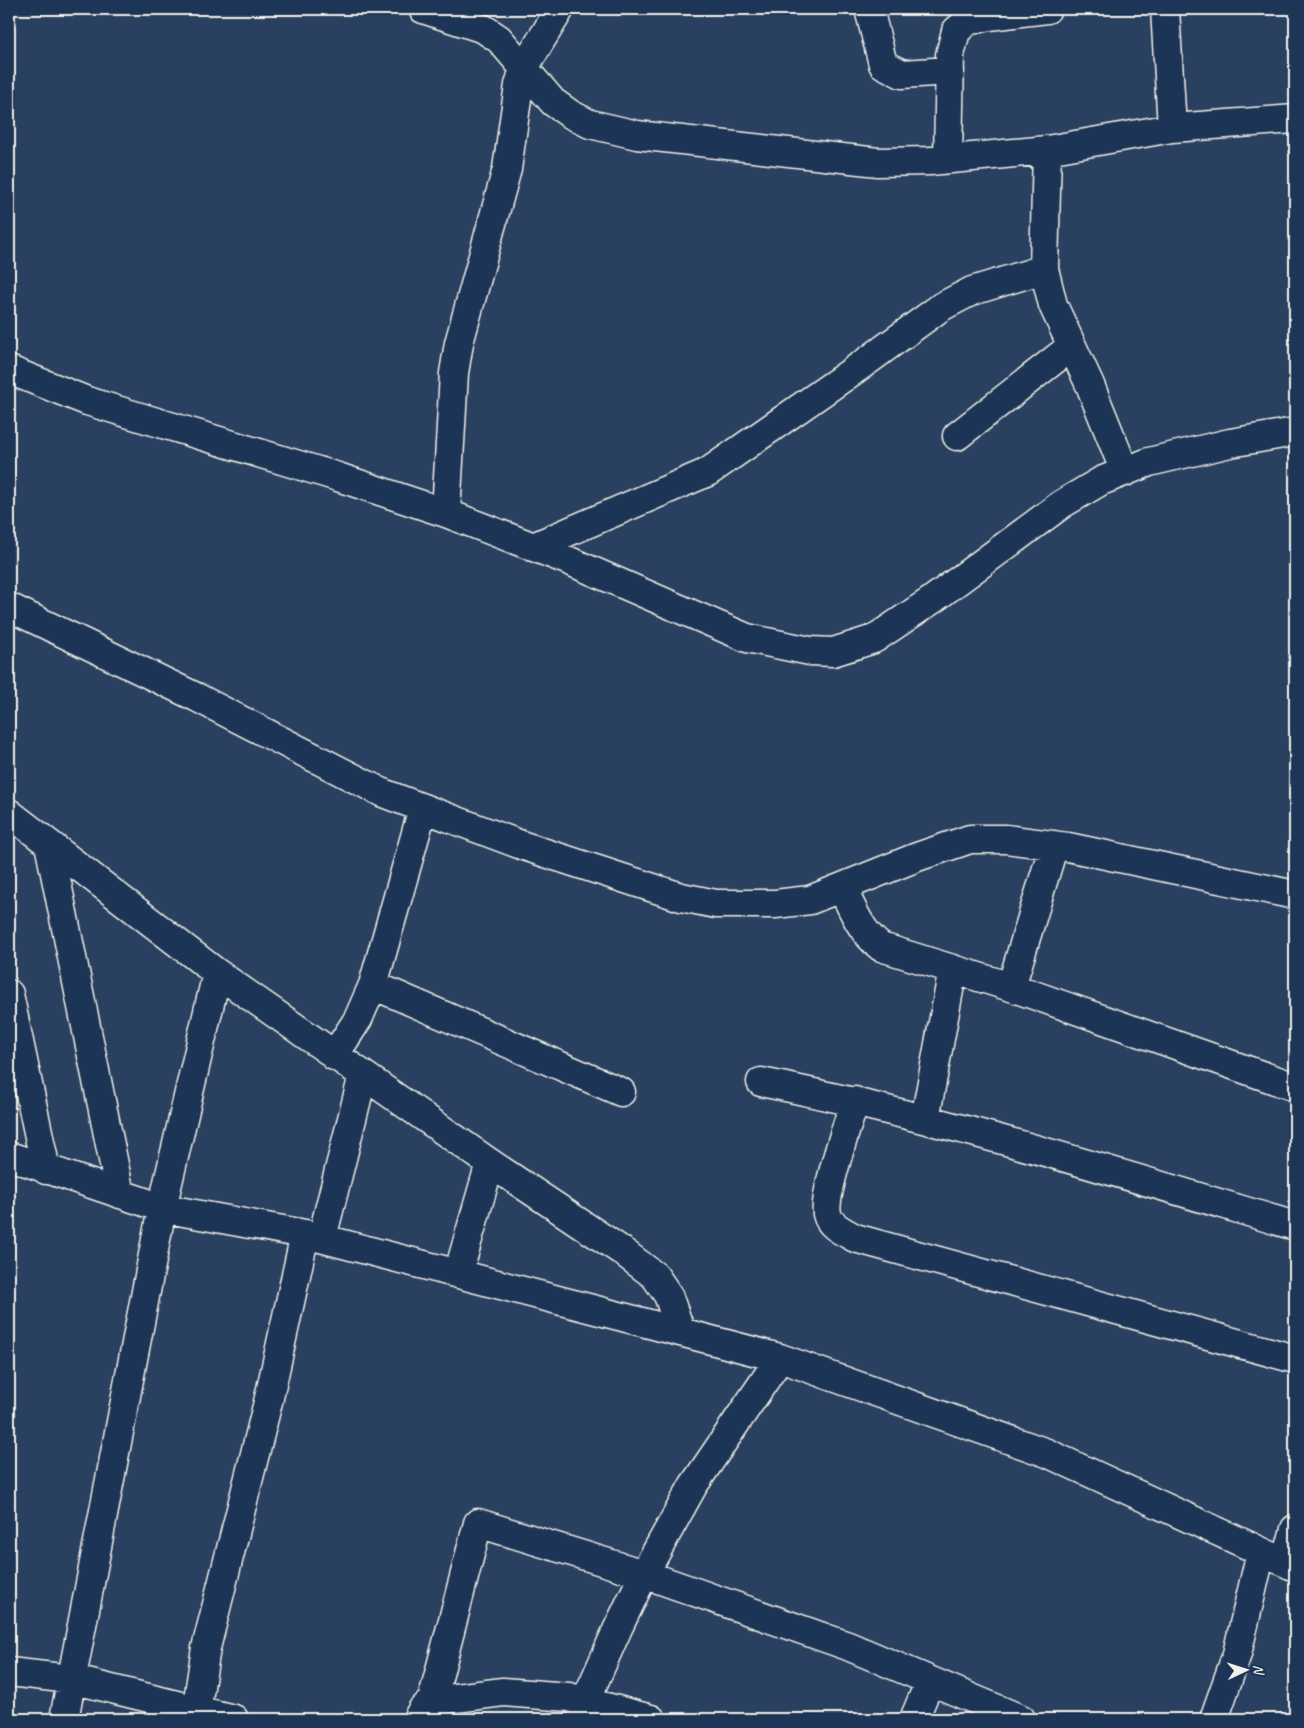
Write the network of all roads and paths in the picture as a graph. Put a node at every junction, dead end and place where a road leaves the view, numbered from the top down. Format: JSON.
{"nodes":[{"id":1,"x":423,"y":9,"type":"edge"},
{"id":2,"x":560,"y":9,"type":"edge"},
{"id":3,"x":869,"y":9,"type":"edge"},
{"id":4,"x":1047,"y":9,"type":"edge"},
{"id":5,"x":1166,"y":9,"type":"edge"},
{"id":6,"x":524,"y":68,"type":"junction"},
{"id":7,"x":950,"y":71,"type":"junction"},
{"id":8,"x":1295,"y":119,"type":"edge"},
{"id":9,"x":1172,"y":128,"type":"junction"},
{"id":10,"x":1047,"y":150,"type":"junction"},
{"id":11,"x":948,"y":159,"type":"junction"},
{"id":12,"x":1044,"y":269,"type":"junction"},
{"id":13,"x":1072,"y":346,"type":"junction"},
{"id":14,"x":9,"y":370,"type":"edge"},
{"id":15,"x":1295,"y":432,"type":"edge"},
{"id":16,"x":957,"y":436,"type":"dead end"},
{"id":17,"x":1125,"y":472,"type":"junction"},
{"id":18,"x":446,"y":513,"type":"junction"},
{"id":19,"x":533,"y":547,"type":"junction"},
{"id":20,"x":9,"y":607,"type":"edge"},
{"id":21,"x":423,"y":808,"type":"junction"},
{"id":22,"x":9,"y":813,"type":"edge"},
{"id":23,"x":49,"y":844,"type":"junction"},
{"id":24,"x":1054,"y":845,"type":"junction"},
{"id":25,"x":842,"y":888,"type":"junction"},
{"id":26,"x":1295,"y":895,"type":"edge"},
{"id":27,"x":953,"y":969,"type":"junction"},
{"id":28,"x":217,"y":973,"type":"junction"},
{"id":29,"x":373,"y":986,"type":"junction"},
{"id":30,"x":1011,"y":987,"type":"junction"},
{"id":31,"x":9,"y":994,"type":"edge"},
{"id":32,"x":334,"y":1056,"type":"junction"},
{"id":33,"x":363,"y":1076,"type":"junction"},
{"id":34,"x":761,"y":1082,"type":"dead end"},
{"id":35,"x":1295,"y":1087,"type":"edge"},
{"id":36,"x":621,"y":1092,"type":"dead end"},
{"id":37,"x":854,"y":1101,"type":"junction"},
{"id":38,"x":925,"y":1119,"type":"junction"},
{"id":39,"x":9,"y":1156,"type":"edge"},
{"id":40,"x":490,"y":1163,"type":"junction"},
{"id":41,"x":46,"y":1170,"type":"junction"},
{"id":42,"x":120,"y":1194,"type":"junction"},
{"id":43,"x":162,"y":1208,"type":"junction"},
{"id":44,"x":1295,"y":1226,"type":"edge"},
{"id":45,"x":314,"y":1236,"type":"junction"},
{"id":46,"x":458,"y":1274,"type":"junction"},
{"id":47,"x":681,"y":1332,"type":"junction"},
{"id":48,"x":780,"y":1358,"type":"junction"},
{"id":49,"x":1295,"y":1359,"type":"edge"},
{"id":50,"x":1295,"y":1529,"type":"edge"},
{"id":51,"x":1261,"y":1552,"type":"junction"},
{"id":52,"x":1291,"y":1565,"type":"edge"},
{"id":53,"x":644,"y":1574,"type":"junction"},
{"id":54,"x":9,"y":1672,"type":"edge"},
{"id":55,"x":71,"y":1680,"type":"junction"},
{"id":56,"x":930,"y":1681,"type":"junction"},
{"id":57,"x":425,"y":1710,"type":"edge"},
{"id":58,"x":584,"y":1710,"type":"edge"},
{"id":59,"x":196,"y":1715,"type":"edge"},
{"id":60,"x":64,"y":1719,"type":"edge"},
{"id":61,"x":234,"y":1719,"type":"edge"},
{"id":62,"x":652,"y":1719,"type":"edge"},
{"id":63,"x":914,"y":1719,"type":"edge"},
{"id":64,"x":1021,"y":1719,"type":"edge"},
{"id":65,"x":1214,"y":1719,"type":"edge"}],
"edges":[{"from":1,"to":6,"type":"street"},
{"from":2,"to":6,"type":"street"},
{"from":3,"to":7,"type":"street"},
{"from":4,"to":7,"type":"street"},
{"from":5,"to":9,"type":"street"},
{"from":6,"to":11,"type":"street"},
{"from":6,"to":18,"type":"street"},
{"from":7,"to":11,"type":"street"},
{"from":8,"to":9,"type":"street"},
{"from":9,"to":10,"type":"street"},
{"from":10,"to":11,"type":"street"},
{"from":10,"to":12,"type":"street"},
{"from":12,"to":13,"type":"street"},
{"from":12,"to":19,"type":"street"},
{"from":13,"to":16,"type":"street"},
{"from":13,"to":17,"type":"street"},
{"from":14,"to":18,"type":"street"},
{"from":15,"to":17,"type":"street"},
{"from":17,"to":19,"type":"street"},
{"from":18,"to":19,"type":"street"},
{"from":20,"to":21,"type":"street"},
{"from":21,"to":25,"type":"street"},
{"from":21,"to":29,"type":"street"},
{"from":22,"to":23,"type":"street"},
{"from":23,"to":28,"type":"street"},
{"from":23,"to":42,"type":"street"},
{"from":24,"to":25,"type":"street"},
{"from":24,"to":26,"type":"street"},
{"from":24,"to":30,"type":"street"},
{"from":25,"to":27,"type":"street"},
{"from":27,"to":30,"type":"street"},
{"from":27,"to":38,"type":"street"},
{"from":28,"to":32,"type":"street"},
{"from":28,"to":43,"type":"street"},
{"from":29,"to":32,"type":"street"},
{"from":29,"to":36,"type":"street"},
{"from":30,"to":35,"type":"street"},
{"from":31,"to":41,"type":"street"},
{"from":32,"to":33,"type":"street"},
{"from":33,"to":40,"type":"street"},
{"from":33,"to":45,"type":"street"},
{"from":34,"to":37,"type":"street"},
{"from":37,"to":38,"type":"street"},
{"from":37,"to":49,"type":"street"},
{"from":38,"to":44,"type":"street"},
{"from":39,"to":41,"type":"street"},
{"from":40,"to":46,"type":"street"},
{"from":40,"to":47,"type":"street"},
{"from":41,"to":42,"type":"street"},
{"from":42,"to":43,"type":"street"},
{"from":43,"to":45,"type":"street"},
{"from":43,"to":55,"type":"street"},
{"from":45,"to":46,"type":"street"},
{"from":45,"to":59,"type":"street"},
{"from":46,"to":47,"type":"street"},
{"from":47,"to":48,"type":"street"},
{"from":48,"to":51,"type":"street"},
{"from":48,"to":53,"type":"street"},
{"from":50,"to":52,"type":"street"},
{"from":51,"to":52,"type":"street"},
{"from":51,"to":65,"type":"street"},
{"from":53,"to":56,"type":"street"},
{"from":53,"to":57,"type":"street"},
{"from":53,"to":58,"type":"street"},
{"from":54,"to":55,"type":"street"},
{"from":55,"to":59,"type":"street"},
{"from":55,"to":60,"type":"street"},
{"from":56,"to":63,"type":"street"},
{"from":56,"to":64,"type":"street"},
{"from":57,"to":58,"type":"street"},
{"from":58,"to":62,"type":"street"},
{"from":59,"to":61,"type":"street"}]}
